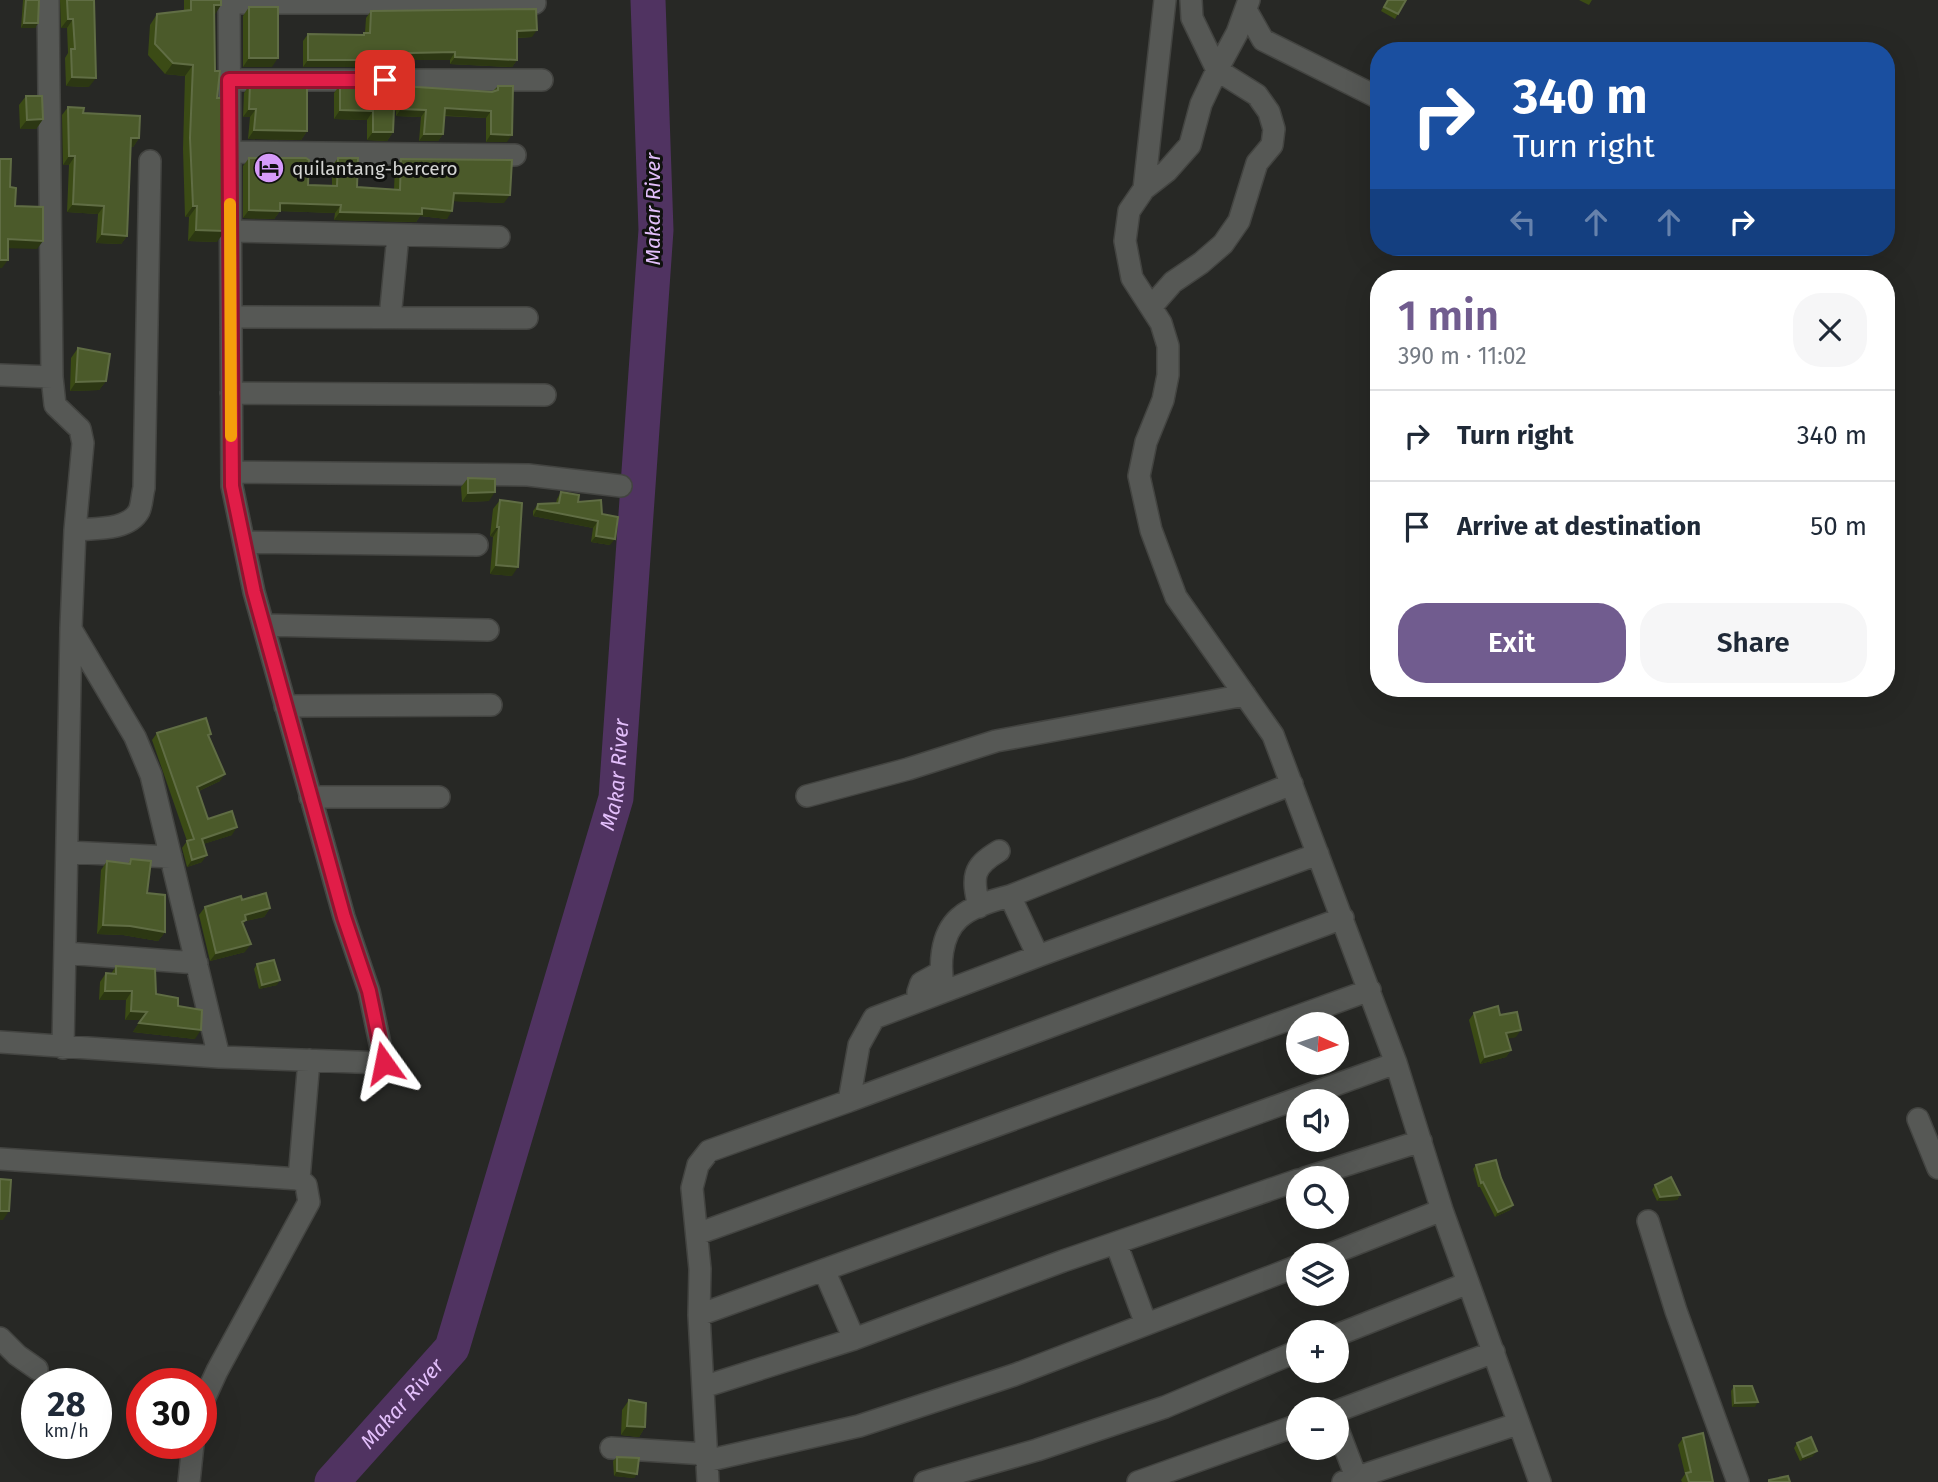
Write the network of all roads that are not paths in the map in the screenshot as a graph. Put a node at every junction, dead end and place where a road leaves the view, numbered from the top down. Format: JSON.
{"nodes":[{"id":1,"x":48,"y":0,"type":"edge"},
{"id":2,"x":1165,"y":0,"type":"edge"},
{"id":3,"x":1191,"y":0,"type":"edge"},
{"id":4,"x":229,"y":2,"type":"edge"},
{"id":5,"x":535,"y":3,"type":"dead end"},
{"id":6,"x":1247,"y":5,"type":"edge"},
{"id":7,"x":1217,"y":70,"type":"junction"},
{"id":8,"x":229,"y":80,"type":"junction"},
{"id":9,"x":541,"y":80,"type":"dead end"},
{"id":10,"x":1370,"y":94,"type":"edge"},
{"id":11,"x":229,"y":152,"type":"junction"},
{"id":12,"x":515,"y":155,"type":"dead end"},
{"id":13,"x":150,"y":160,"type":"dead end"},
{"id":14,"x":1144,"y":189,"type":"junction"},
{"id":15,"x":231,"y":231,"type":"junction"},
{"id":16,"x":398,"y":235,"type":"junction"},
{"id":17,"x":499,"y":237,"type":"dead end"},
{"id":18,"x":1151,"y":307,"type":"junction"},
{"id":19,"x":231,"y":317,"type":"junction"},
{"id":20,"x":390,"y":318,"type":"junction"},
{"id":21,"x":527,"y":318,"type":"dead end"},
{"id":22,"x":0,"y":375,"type":"edge"},
{"id":23,"x":52,"y":377,"type":"junction"},
{"id":24,"x":231,"y":393,"type":"junction"},
{"id":25,"x":545,"y":395,"type":"dead end"},
{"id":26,"x":232,"y":472,"type":"junction"},
{"id":27,"x":621,"y":486,"type":"dead end"},
{"id":28,"x":75,"y":530,"type":"junction"},
{"id":29,"x":243,"y":542,"type":"junction"},
{"id":30,"x":477,"y":545,"type":"dead end"},
{"id":31,"x":263,"y":625,"type":"junction"},
{"id":32,"x":71,"y":628,"type":"junction"},
{"id":33,"x":488,"y":630,"type":"dead end"},
{"id":34,"x":1245,"y":695,"type":"junction"},
{"id":35,"x":491,"y":705,"type":"dead end"},
{"id":36,"x":285,"y":706,"type":"junction"},
{"id":37,"x":1292,"y":784,"type":"junction"},
{"id":38,"x":807,"y":796,"type":"dead end"},
{"id":39,"x":310,"y":797,"type":"junction"},
{"id":40,"x":439,"y":797,"type":"dead end"},
{"id":41,"x":999,"y":850,"type":"dead end"},
{"id":42,"x":67,"y":852,"type":"junction"},
{"id":43,"x":1318,"y":854,"type":"junction"},
{"id":44,"x":171,"y":857,"type":"junction"},
{"id":45,"x":1010,"y":896,"type":"junction"},
{"id":46,"x":978,"y":907,"type":"junction"},
{"id":47,"x":1343,"y":918,"type":"junction"},
{"id":48,"x":65,"y":953,"type":"junction"},
{"id":49,"x":1038,"y":956,"type":"junction"},
{"id":50,"x":197,"y":963,"type":"junction"},
{"id":51,"x":942,"y":981,"type":"junction"},
{"id":52,"x":1370,"y":990,"type":"junction"},
{"id":53,"x":0,"y":1042,"type":"edge"},
{"id":54,"x":63,"y":1048,"type":"junction"},
{"id":55,"x":219,"y":1057,"type":"junction"},
{"id":56,"x":309,"y":1060,"type":"junction"},
{"id":57,"x":1396,"y":1063,"type":"junction"},
{"id":58,"x":849,"y":1101,"type":"junction"},
{"id":59,"x":1918,"y":1119,"type":"dead end"},
{"id":60,"x":1421,"y":1141,"type":"junction"},
{"id":61,"x":0,"y":1159,"type":"edge"},
{"id":62,"x":1343,"y":1166,"type":"edge"},
{"id":63,"x":1938,"y":1168,"type":"edge"},
{"id":64,"x":299,"y":1179,"type":"junction"},
{"id":65,"x":1286,"y":1184,"type":"edge"},
{"id":66,"x":1442,"y":1210,"type":"junction"},
{"id":67,"x":1648,"y":1221,"type":"dead end"},
{"id":68,"x":697,"y":1234,"type":"junction"},
{"id":69,"x":1116,"y":1243,"type":"junction"},
{"id":70,"x":1349,"y":1247,"type":"edge"},
{"id":71,"x":824,"y":1270,"type":"junction"},
{"id":72,"x":1286,"y":1271,"type":"edge"},
{"id":73,"x":1468,"y":1283,"type":"junction"},
{"id":74,"x":699,"y":1315,"type":"junction"},
{"id":75,"x":1146,"y":1324,"type":"junction"},
{"id":76,"x":1349,"y":1330,"type":"edge"},
{"id":77,"x":0,"y":1338,"type":"edge"},
{"id":78,"x":854,"y":1339,"type":"junction"},
{"id":79,"x":1494,"y":1352,"type":"junction"},
{"id":80,"x":1286,"y":1356,"type":"edge"},
{"id":81,"x":36,"y":1368,"type":"edge"},
{"id":82,"x":217,"y":1369,"type":"edge"},
{"id":83,"x":703,"y":1387,"type":"junction"},
{"id":84,"x":1349,"y":1406,"type":"edge"},
{"id":85,"x":1517,"y":1424,"type":"junction"},
{"id":86,"x":1286,"y":1429,"type":"edge"},
{"id":87,"x":611,"y":1448,"type":"dead end"},
{"id":88,"x":706,"y":1457,"type":"junction"},
{"id":89,"x":191,"y":1459,"type":"edge"},
{"id":90,"x":1347,"y":1460,"type":"edge"},
{"id":91,"x":1353,"y":1480,"type":"edge"},
{"id":92,"x":189,"y":1482,"type":"edge"},
{"id":93,"x":708,"y":1482,"type":"edge"},
{"id":94,"x":925,"y":1482,"type":"edge"},
{"id":95,"x":1138,"y":1482,"type":"edge"},
{"id":96,"x":1540,"y":1482,"type":"edge"},
{"id":97,"x":1738,"y":1482,"type":"edge"}],
"edges":[{"from":1,"to":23,"type":"street"},
{"from":2,"to":14,"type":"street"},
{"from":3,"to":7,"type":"street"},
{"from":4,"to":5,"type":"street"},
{"from":4,"to":8,"type":"street"},
{"from":6,"to":7,"type":"street"},
{"from":6,"to":10,"type":"street"},
{"from":7,"to":14,"type":"street"},
{"from":7,"to":18,"type":"street"},
{"from":8,"to":9,"type":"street"},
{"from":8,"to":11,"type":"street"},
{"from":11,"to":12,"type":"street"},
{"from":11,"to":15,"type":"street"},
{"from":13,"to":28,"type":"street"},
{"from":14,"to":18,"type":"street"},
{"from":15,"to":16,"type":"street"},
{"from":15,"to":19,"type":"street"},
{"from":16,"to":17,"type":"street"},
{"from":16,"to":20,"type":"street"},
{"from":18,"to":34,"type":"street"},
{"from":19,"to":20,"type":"street"},
{"from":19,"to":24,"type":"street"},
{"from":20,"to":21,"type":"street"},
{"from":22,"to":23,"type":"street"},
{"from":23,"to":28,"type":"street"},
{"from":24,"to":25,"type":"street"},
{"from":24,"to":26,"type":"street"},
{"from":26,"to":27,"type":"street"},
{"from":26,"to":29,"type":"street"},
{"from":28,"to":32,"type":"street"},
{"from":29,"to":30,"type":"street"},
{"from":29,"to":31,"type":"street"},
{"from":31,"to":33,"type":"street"},
{"from":31,"to":36,"type":"street"},
{"from":32,"to":42,"type":"street"},
{"from":32,"to":44,"type":"street"},
{"from":34,"to":37,"type":"street"},
{"from":34,"to":38,"type":"street"},
{"from":35,"to":36,"type":"street"},
{"from":36,"to":39,"type":"street"},
{"from":37,"to":43,"type":"street"},
{"from":37,"to":45,"type":"street"},
{"from":39,"to":40,"type":"street"},
{"from":39,"to":56,"type":"street"},
{"from":41,"to":46,"type":"street"},
{"from":42,"to":44,"type":"street"},
{"from":42,"to":48,"type":"street"},
{"from":43,"to":47,"type":"street"},
{"from":43,"to":49,"type":"street"},
{"from":44,"to":50,"type":"street"},
{"from":45,"to":46,"type":"street"},
{"from":45,"to":49,"type":"street"},
{"from":46,"to":51,"type":"street"},
{"from":47,"to":52,"type":"street"},
{"from":47,"to":58,"type":"street"},
{"from":48,"to":50,"type":"street"},
{"from":48,"to":54,"type":"street"},
{"from":49,"to":51,"type":"street"},
{"from":50,"to":55,"type":"street"},
{"from":51,"to":58,"type":"street"},
{"from":52,"to":57,"type":"street"},
{"from":52,"to":68,"type":"street"},
{"from":53,"to":54,"type":"street"},
{"from":54,"to":55,"type":"street"},
{"from":55,"to":56,"type":"street"},
{"from":56,"to":64,"type":"street"},
{"from":57,"to":60,"type":"street"},
{"from":57,"to":71,"type":"street"},
{"from":58,"to":68,"type":"street"},
{"from":59,"to":63,"type":"street"},
{"from":60,"to":62,"type":"street"},
{"from":60,"to":66,"type":"street"},
{"from":61,"to":64,"type":"street"},
{"from":64,"to":82,"type":"street"},
{"from":65,"to":69,"type":"street"},
{"from":66,"to":70,"type":"street"},
{"from":66,"to":73,"type":"street"},
{"from":67,"to":97,"type":"street"},
{"from":68,"to":74,"type":"street"},
{"from":69,"to":75,"type":"street"},
{"from":69,"to":78,"type":"street"},
{"from":71,"to":74,"type":"street"},
{"from":71,"to":78,"type":"street"},
{"from":72,"to":75,"type":"street"},
{"from":73,"to":76,"type":"street"},
{"from":73,"to":79,"type":"street"},
{"from":74,"to":83,"type":"street"},
{"from":75,"to":88,"type":"street"},
{"from":77,"to":81,"type":"street"},
{"from":78,"to":83,"type":"street"},
{"from":79,"to":84,"type":"street"},
{"from":79,"to":85,"type":"street"},
{"from":80,"to":94,"type":"street"},
{"from":83,"to":88,"type":"street"},
{"from":85,"to":91,"type":"street"},
{"from":85,"to":96,"type":"street"},
{"from":86,"to":95,"type":"street"},
{"from":87,"to":88,"type":"street"},
{"from":88,"to":93,"type":"street"},
{"from":89,"to":92,"type":"street"},
{"from":90,"to":91,"type":"street"}]}
